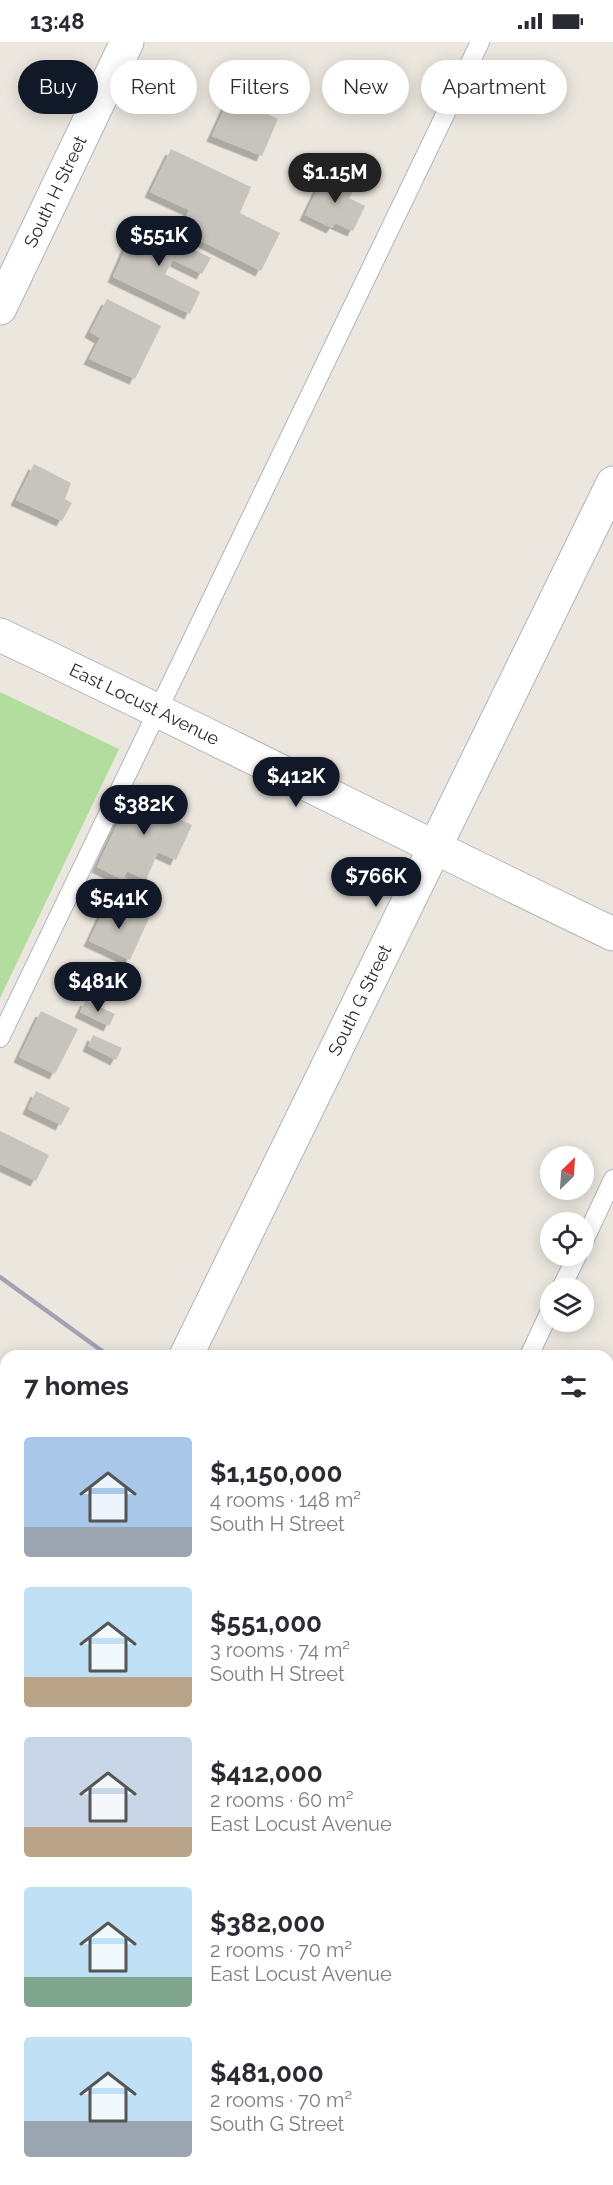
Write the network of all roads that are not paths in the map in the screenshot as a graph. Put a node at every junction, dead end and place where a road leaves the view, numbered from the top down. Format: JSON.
{"nodes":[{"id":1,"x":127,"y":42,"type":"edge"},
{"id":2,"x":480,"y":42,"type":"edge"},
{"id":3,"x":0,"y":308,"type":"edge"},
{"id":4,"x":613,"y":483,"type":"edge"},
{"id":5,"x":0,"y":635,"type":"edge"},
{"id":6,"x":157,"y":710,"type":"junction"},
{"id":7,"x":433,"y":848,"type":"junction"},
{"id":8,"x":613,"y":934,"type":"edge"},
{"id":9,"x":0,"y":1038,"type":"edge"},
{"id":10,"x":613,"y":1179,"type":"edge"},
{"id":11,"x":594,"y":1220,"type":"edge"},
{"id":12,"x":540,"y":1332,"type":"edge"},
{"id":13,"x":189,"y":1350,"type":"edge"},
{"id":14,"x":532,"y":1350,"type":"edge"}],
"edges":[{"from":1,"to":3,"type":"street","name":"South H Street"},
{"from":2,"to":6,"type":"lane"},
{"from":4,"to":7,"type":"street","name":"South G Street"},
{"from":5,"to":6,"type":"street","name":"East Locust Avenue"},
{"from":6,"to":7,"type":"street","name":"East Locust Avenue"},
{"from":6,"to":9,"type":"lane"},
{"from":7,"to":8,"type":"street","name":"East Locust Avenue"},
{"from":7,"to":13,"type":"street","name":"South G Street"},
{"from":10,"to":11,"type":"lane"},
{"from":12,"to":14,"type":"lane"}]}
